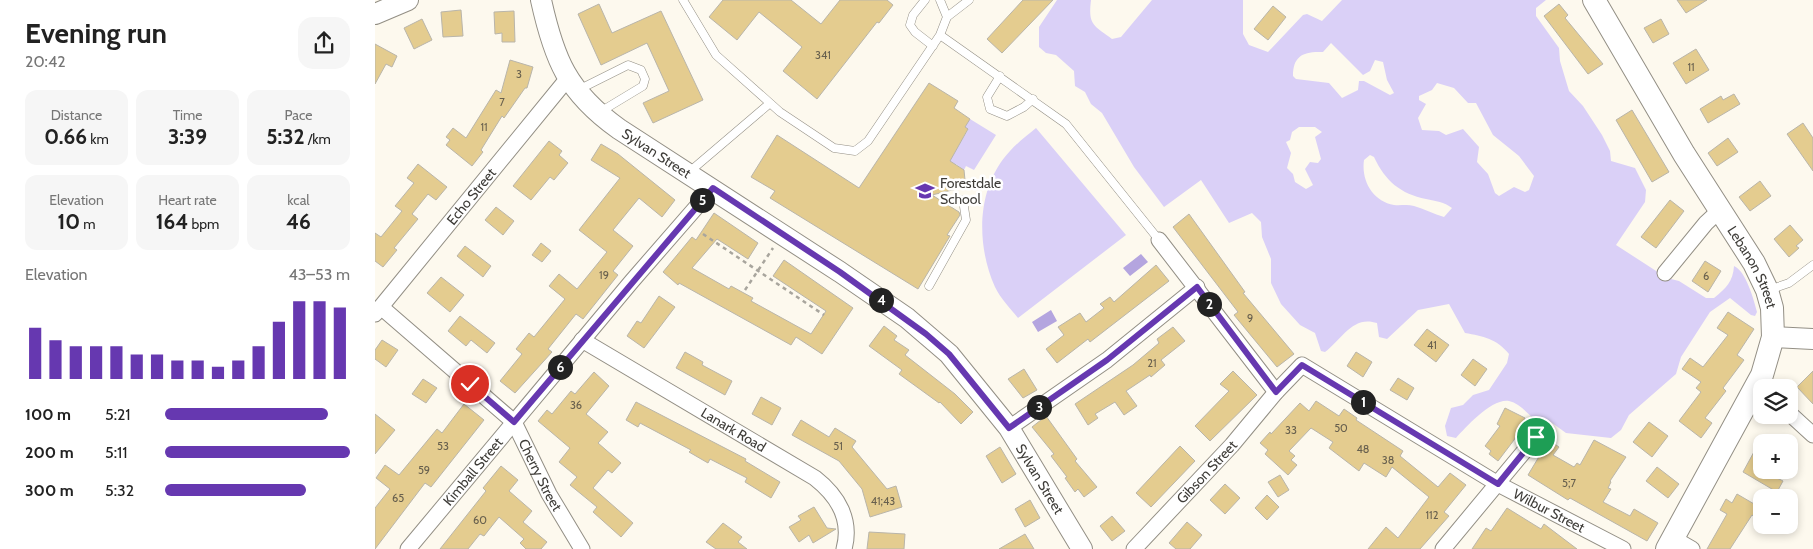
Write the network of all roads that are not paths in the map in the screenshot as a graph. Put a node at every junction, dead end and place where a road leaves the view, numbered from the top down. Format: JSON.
{"nodes":[{"id":1,"x":408,"y":0,"type":"edge"},
{"id":2,"x":541,"y":0,"type":"edge"},
{"id":3,"x":683,"y":0,"type":"edge"},
{"id":4,"x":925,"y":0,"type":"edge"},
{"id":5,"x":940,"y":0,"type":"edge"},
{"id":6,"x":969,"y":0,"type":"edge"},
{"id":7,"x":1594,"y":0,"type":"edge"},
{"id":8,"x":375,"y":14,"type":"edge"},
{"id":9,"x":947,"y":17,"type":"junction"},
{"id":10,"x":940,"y":35,"type":"junction"},
{"id":11,"x":933,"y":46,"type":"junction"},
{"id":12,"x":1000,"y":76,"type":"junction"},
{"id":13,"x":573,"y":84,"type":"junction"},
{"id":14,"x":1033,"y":99,"type":"junction"},
{"id":15,"x":769,"y":104,"type":"junction"},
{"id":16,"x":598,"y":113,"type":"junction"},
{"id":17,"x":689,"y":173,"type":"junction"},
{"id":18,"x":713,"y":188,"type":"junction"},
{"id":19,"x":963,"y":200,"type":"dead end"},
{"id":20,"x":1720,"y":210,"type":"junction"},
{"id":21,"x":1159,"y":240,"type":"joint"},
{"id":22,"x":1813,"y":266,"type":"edge"},
{"id":23,"x":1665,"y":273,"type":"dead end"},
{"id":24,"x":929,"y":286,"type":"dead end"},
{"id":25,"x":1197,"y":287,"type":"junction"},
{"id":26,"x":1767,"y":290,"type":"junction"},
{"id":27,"x":378,"y":310,"type":"edge"},
{"id":28,"x":1773,"y":337,"type":"junction"},
{"id":29,"x":1813,"y":339,"type":"edge"},
{"id":30,"x":582,"y":340,"type":"junction"},
{"id":31,"x":1762,"y":379,"type":"edge"},
{"id":32,"x":1276,"y":392,"type":"junction"},
{"id":33,"x":1753,"y":400,"type":"edge"},
{"id":34,"x":1798,"y":421,"type":"edge"},
{"id":35,"x":514,"y":422,"type":"junction"},
{"id":36,"x":1009,"y":428,"type":"junction"},
{"id":37,"x":1813,"y":435,"type":"edge"},
{"id":38,"x":1536,"y":437,"type":"dead end"},
{"id":39,"x":1498,"y":484,"type":"junction"},
{"id":40,"x":1677,"y":545,"type":"edge"},
{"id":41,"x":408,"y":549,"type":"edge"},
{"id":42,"x":582,"y":549,"type":"edge"},
{"id":43,"x":844,"y":549,"type":"edge"},
{"id":44,"x":1082,"y":549,"type":"edge"},
{"id":45,"x":1133,"y":549,"type":"edge"},
{"id":46,"x":1443,"y":549,"type":"edge"},
{"id":47,"x":1623,"y":549,"type":"edge"}],
"edges":[{"from":1,"to":8,"type":"street"},
{"from":2,"to":13,"type":"street","name":"Sylvan Street"},
{"from":3,"to":15,"type":"lane"},
{"from":4,"to":11,"type":"lane"},
{"from":5,"to":9,"type":"lane"},
{"from":6,"to":9,"type":"lane"},
{"from":7,"to":20,"type":"main road","name":"Lebanon Street"},
{"from":9,"to":10,"type":"lane"},
{"from":10,"to":11,"type":"lane"},
{"from":10,"to":12,"type":"lane"},
{"from":11,"to":15,"type":"lane"},
{"from":12,"to":14,"type":"lane"},
{"from":12,"to":14,"type":"lane"},
{"from":13,"to":16,"type":"street","name":"Sylvan Street"},
{"from":13,"to":16,"type":"lane"},
{"from":13,"to":27,"type":"street","name":"Echo Street"},
{"from":14,"to":21,"type":"lane"},
{"from":15,"to":17,"type":"lane"},
{"from":16,"to":17,"type":"street","name":"Sylvan Street"},
{"from":17,"to":18,"type":"street","name":"Sylvan Street"},
{"from":18,"to":30,"type":"street","name":"Kimball Street"},
{"from":18,"to":36,"type":"street","name":"Sylvan Street"},
{"from":19,"to":24,"type":"lane"},
{"from":20,"to":23,"type":"street"},
{"from":20,"to":26,"type":"main road","name":"Lebanon Street"},
{"from":21,"to":25,"type":"street"},
{"from":22,"to":26,"type":"lane"},
{"from":25,"to":32,"type":"street"},
{"from":25,"to":36,"type":"street"},
{"from":26,"to":28,"type":"main road","name":"Lebanon Street"},
{"from":27,"to":35,"type":"street","name":"Cherry Street"},
{"from":28,"to":29,"type":"street"},
{"from":28,"to":31,"type":"main road","name":"Lebanon Street"},
{"from":30,"to":35,"type":"street","name":"Kimball Street"},
{"from":30,"to":43,"type":"street","name":"Lanark Road"},
{"from":32,"to":39,"type":"street","name":"Wilbur Street"},
{"from":32,"to":45,"type":"street","name":"Gibson Street"},
{"from":33,"to":40,"type":"main road","name":"Lebanon Street"},
{"from":34,"to":37,"type":"street"},
{"from":35,"to":41,"type":"street","name":"Kimball Street"},
{"from":35,"to":42,"type":"street","name":"Cherry Street"},
{"from":36,"to":44,"type":"street","name":"Sylvan Street"},
{"from":38,"to":39,"type":"street"},
{"from":39,"to":46,"type":"street"},
{"from":39,"to":47,"type":"street","name":"Wilbur Street"}]}
